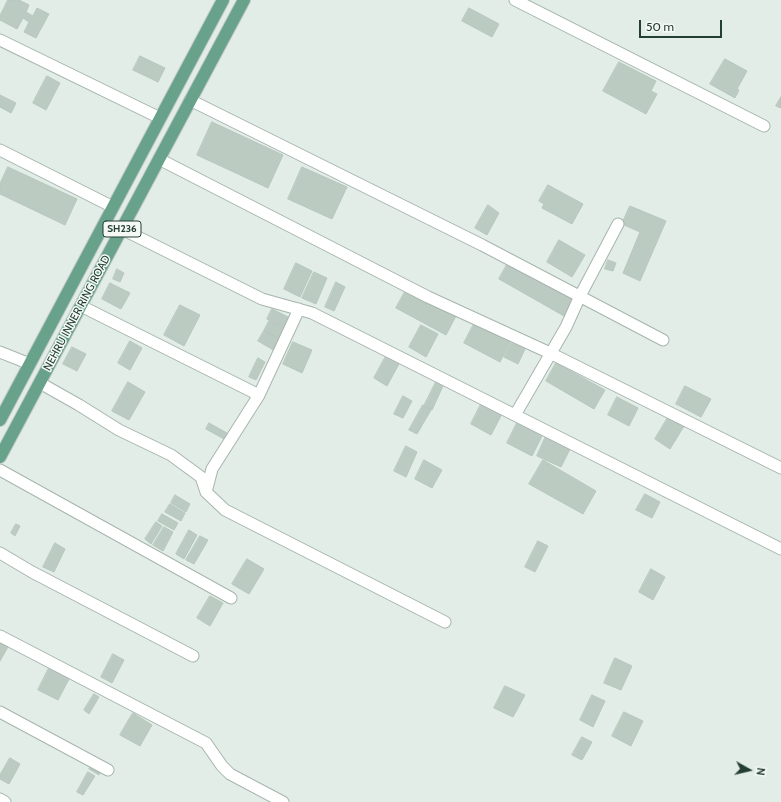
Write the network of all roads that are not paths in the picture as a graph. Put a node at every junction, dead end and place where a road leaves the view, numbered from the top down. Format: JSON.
{"nodes":[{"id":1,"x":223,"y":0,"type":"edge"},
{"id":2,"x":244,"y":0,"type":"edge"},
{"id":3,"x":515,"y":0,"type":"edge"},
{"id":4,"x":0,"y":40,"type":"edge"},
{"id":5,"x":190,"y":100,"type":"junction"},
{"id":6,"x":160,"y":118,"type":"junction"},
{"id":7,"x":764,"y":126,"type":"dead end"},
{"id":8,"x":0,"y":150,"type":"edge"},
{"id":9,"x":159,"y":159,"type":"junction"},
{"id":10,"x":113,"y":207,"type":"junction"},
{"id":11,"x":618,"y":224,"type":"dead end"},
{"id":12,"x":122,"y":229,"type":"junction"},
{"id":13,"x":580,"y":296,"type":"junction"},
{"id":14,"x":80,"y":306,"type":"junction"},
{"id":15,"x":299,"y":308,"type":"junction"},
{"id":16,"x":663,"y":340,"type":"dead end"},
{"id":17,"x":0,"y":352,"type":"edge"},
{"id":18,"x":550,"y":353,"type":"junction"},
{"id":19,"x":30,"y":364,"type":"junction"},
{"id":20,"x":40,"y":383,"type":"junction"},
{"id":21,"x":259,"y":395,"type":"junction"},
{"id":22,"x":515,"y":415,"type":"junction"},
{"id":23,"x":0,"y":420,"type":"edge"},
{"id":24,"x":0,"y":457,"type":"edge"},
{"id":25,"x":781,"y":468,"type":"edge"},
{"id":26,"x":0,"y":470,"type":"edge"},
{"id":27,"x":206,"y":492,"type":"junction"},
{"id":28,"x":781,"y":549,"type":"edge"},
{"id":29,"x":0,"y":553,"type":"edge"},
{"id":30,"x":231,"y":598,"type":"dead end"},
{"id":31,"x":445,"y":622,"type":"dead end"},
{"id":32,"x":0,"y":636,"type":"edge"},
{"id":33,"x":193,"y":656,"type":"dead end"},
{"id":34,"x":0,"y":712,"type":"edge"},
{"id":35,"x":108,"y":770,"type":"dead end"},
{"id":36,"x":0,"y":799,"type":"edge"},
{"id":37,"x":5,"y":802,"type":"edge"},
{"id":38,"x":283,"y":802,"type":"edge"}],
"edges":[{"from":1,"to":6,"type":"main road","number":"SH236"},
{"from":2,"to":5,"type":"main road","name":"NEHRU INNER RING ROAD","number":"SH236"},
{"from":3,"to":7,"type":"street"},
{"from":4,"to":6,"type":"street"},
{"from":5,"to":9,"type":"main road","name":"NEHRU INNER RING ROAD","number":"SH236"},
{"from":5,"to":13,"type":"street"},
{"from":6,"to":10,"type":"main road","number":"SH236"},
{"from":8,"to":10,"type":"street"},
{"from":9,"to":12,"type":"main road","name":"NEHRU INNER RING ROAD","number":"SH236"},
{"from":9,"to":18,"type":"street"},
{"from":10,"to":19,"type":"main road","number":"SH236"},
{"from":11,"to":13,"type":"street"},
{"from":12,"to":14,"type":"main road","name":"NEHRU INNER RING ROAD","number":"SH236"},
{"from":12,"to":15,"type":"street"},
{"from":13,"to":16,"type":"street"},
{"from":13,"to":18,"type":"street"},
{"from":14,"to":20,"type":"main road","name":"NEHRU INNER RING ROAD","number":"SH236"},
{"from":14,"to":21,"type":"street"},
{"from":15,"to":21,"type":"street"},
{"from":15,"to":22,"type":"street"},
{"from":17,"to":19,"type":"street"},
{"from":18,"to":22,"type":"street"},
{"from":18,"to":25,"type":"street"},
{"from":19,"to":23,"type":"main road","number":"SH236"},
{"from":20,"to":24,"type":"main road","name":"NEHRU INNER RING ROAD","number":"SH236"},
{"from":20,"to":27,"type":"street"},
{"from":21,"to":27,"type":"street"},
{"from":22,"to":28,"type":"street"},
{"from":26,"to":30,"type":"street"},
{"from":27,"to":31,"type":"street"},
{"from":29,"to":33,"type":"street"},
{"from":32,"to":38,"type":"street"},
{"from":34,"to":35,"type":"street"},
{"from":36,"to":37,"type":"street"}]}
